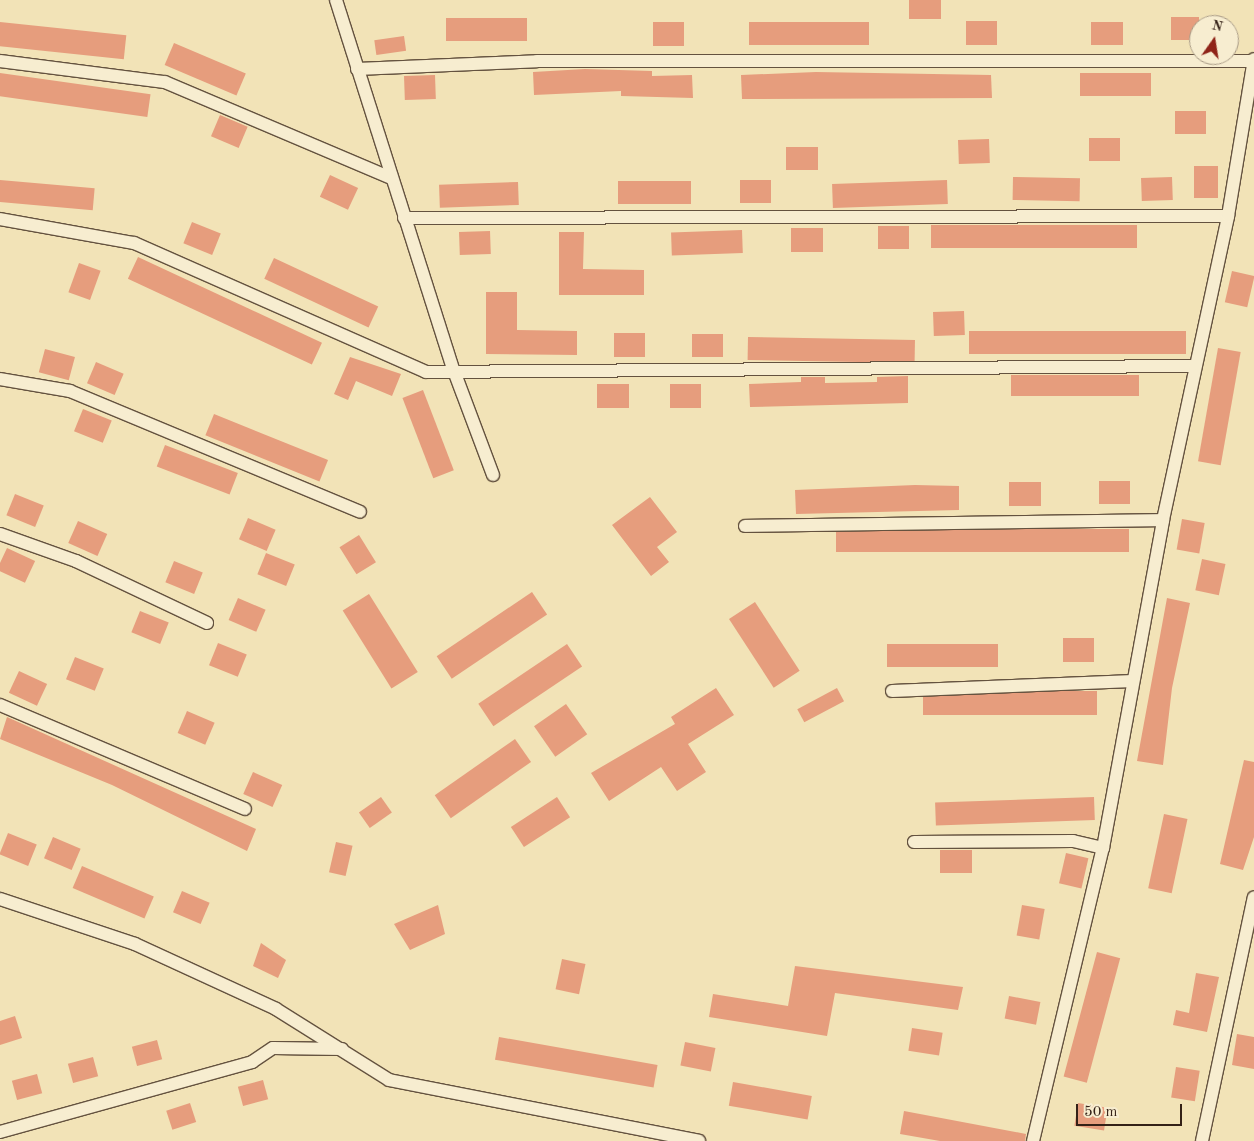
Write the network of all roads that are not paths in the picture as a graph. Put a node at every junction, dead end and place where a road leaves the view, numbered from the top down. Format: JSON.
{"nodes":[{"id":1,"x":336,"y":0,"type":"edge"},
{"id":2,"x":1254,"y":60,"type":"edge"},
{"id":3,"x":0,"y":61,"type":"edge"},
{"id":4,"x":357,"y":69,"type":"junction"},
{"id":5,"x":390,"y":178,"type":"junction"},
{"id":6,"x":1228,"y":216,"type":"junction"},
{"id":7,"x":404,"y":218,"type":"junction"},
{"id":8,"x":0,"y":219,"type":"edge"},
{"id":9,"x":1195,"y":366,"type":"junction"},
{"id":10,"x":454,"y":372,"type":"junction"},
{"id":11,"x":0,"y":379,"type":"edge"},
{"id":12,"x":493,"y":475,"type":"dead end"},
{"id":13,"x":360,"y":512,"type":"dead end"},
{"id":14,"x":1163,"y":520,"type":"junction"},
{"id":15,"x":744,"y":526,"type":"dead end"},
{"id":16,"x":0,"y":534,"type":"edge"},
{"id":17,"x":207,"y":623,"type":"dead end"},
{"id":18,"x":1133,"y":681,"type":"junction"},
{"id":19,"x":892,"y":691,"type":"dead end"},
{"id":20,"x":0,"y":705,"type":"edge"},
{"id":21,"x":245,"y":809,"type":"dead end"},
{"id":22,"x":914,"y":842,"type":"dead end"},
{"id":23,"x":1103,"y":848,"type":"junction"},
{"id":24,"x":1254,"y":897,"type":"edge"},
{"id":25,"x":0,"y":899,"type":"edge"},
{"id":26,"x":342,"y":1049,"type":"junction"},
{"id":27,"x":0,"y":1132,"type":"edge"},
{"id":28,"x":699,"y":1141,"type":"edge"},
{"id":29,"x":1033,"y":1141,"type":"edge"},
{"id":30,"x":1202,"y":1141,"type":"edge"}],
"edges":[{"from":1,"to":4,"type":"street"},
{"from":2,"to":4,"type":"street"},
{"from":2,"to":6,"type":"street"},
{"from":3,"to":5,"type":"street"},
{"from":4,"to":5,"type":"street"},
{"from":5,"to":7,"type":"street"},
{"from":6,"to":7,"type":"street"},
{"from":6,"to":9,"type":"street"},
{"from":7,"to":10,"type":"street"},
{"from":8,"to":10,"type":"street"},
{"from":9,"to":10,"type":"street"},
{"from":9,"to":14,"type":"street"},
{"from":10,"to":12,"type":"street"},
{"from":11,"to":13,"type":"street"},
{"from":14,"to":15,"type":"street"},
{"from":14,"to":18,"type":"street"},
{"from":16,"to":17,"type":"street"},
{"from":18,"to":19,"type":"street"},
{"from":18,"to":23,"type":"street"},
{"from":20,"to":21,"type":"street"},
{"from":22,"to":23,"type":"street"},
{"from":23,"to":29,"type":"street"},
{"from":24,"to":30,"type":"street"},
{"from":25,"to":26,"type":"street"},
{"from":26,"to":27,"type":"street"},
{"from":26,"to":28,"type":"street"}]}
